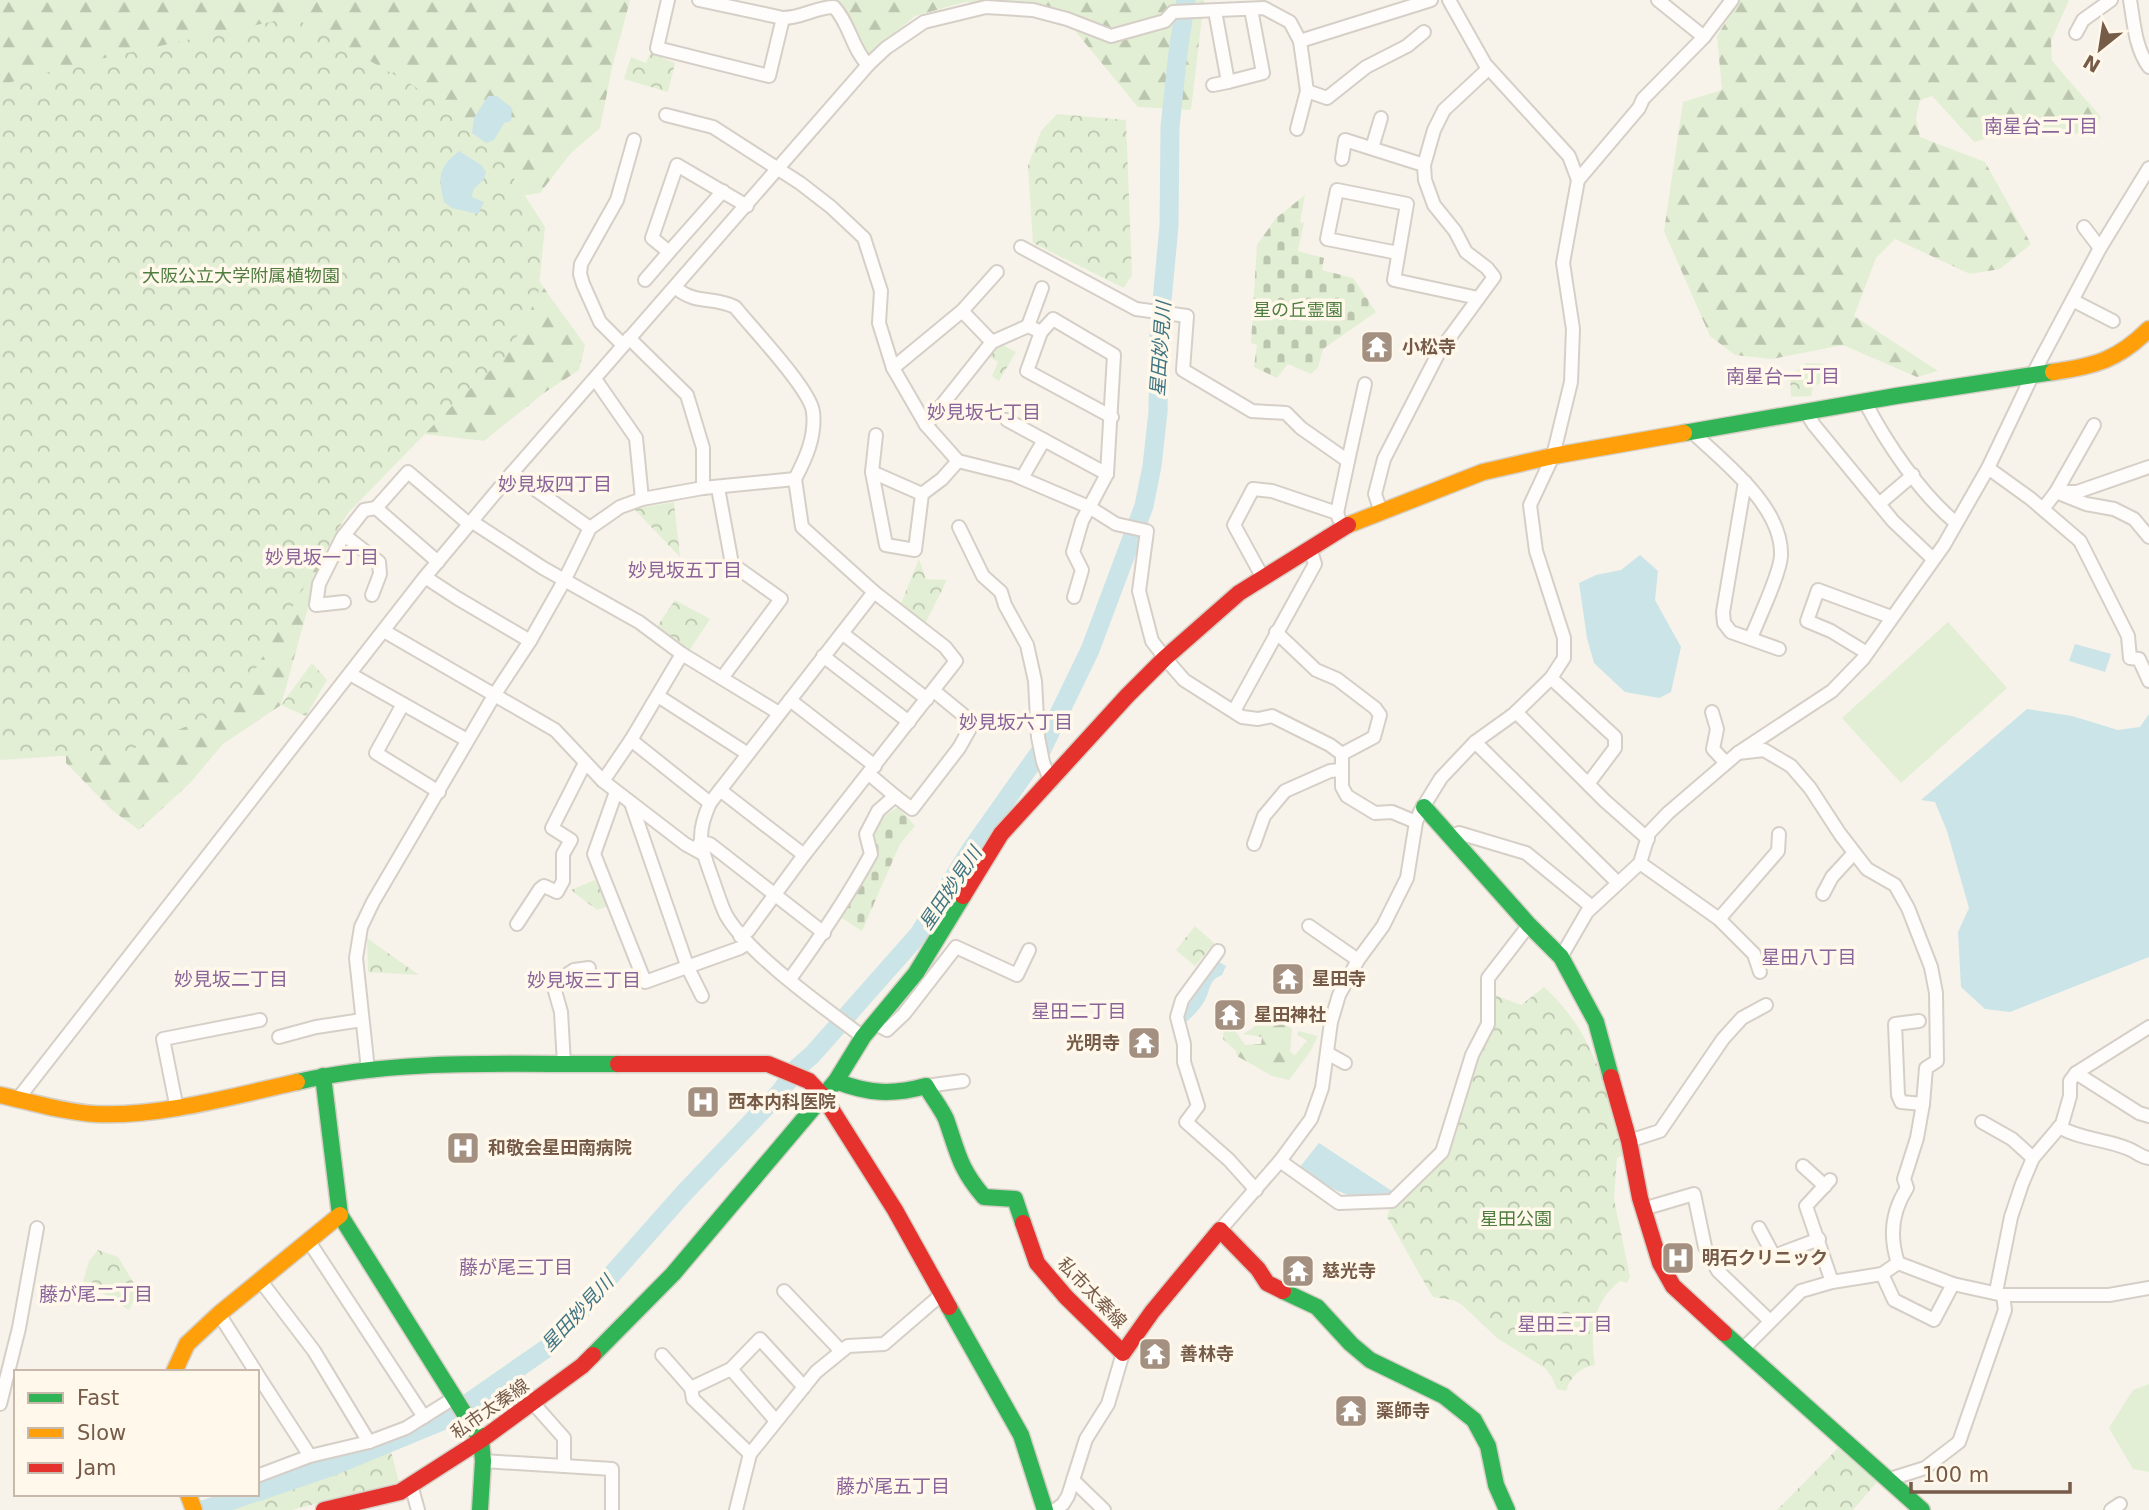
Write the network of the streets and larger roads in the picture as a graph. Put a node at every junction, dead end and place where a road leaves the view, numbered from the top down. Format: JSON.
{"nodes":[{"id":1,"x":668,"y":0,"type":"edge"},
{"id":2,"x":699,"y":0,"type":"edge"},
{"id":3,"x":1432,"y":0,"type":"edge"},
{"id":4,"x":1450,"y":0,"type":"edge"},
{"id":5,"x":1658,"y":0,"type":"edge"},
{"id":6,"x":1732,"y":0,"type":"edge"},
{"id":7,"x":2111,"y":0,"type":"edge"},
{"id":8,"x":2130,"y":0,"type":"edge"},
{"id":9,"x":1243,"y":6,"type":"edge"},
{"id":10,"x":1215,"y":11,"type":"junction"},
{"id":11,"x":783,"y":18,"type":"junction"},
{"id":12,"x":1424,"y":32,"type":"dead end"},
{"id":13,"x":2076,"y":33,"type":"dead end"},
{"id":14,"x":1704,"y":37,"type":"junction"},
{"id":15,"x":1300,"y":41,"type":"junction"},
{"id":16,"x":868,"y":65,"type":"junction"},
{"id":17,"x":2149,"y":67,"type":"edge"},
{"id":18,"x":1488,"y":69,"type":"junction"},
{"id":19,"x":1228,"y":82,"type":"junction"},
{"id":20,"x":1213,"y":85,"type":"dead end"},
{"id":21,"x":1307,"y":91,"type":"junction"},
{"id":22,"x":666,"y":115,"type":"dead end"},
{"id":23,"x":1381,"y":118,"type":"dead end"},
{"id":24,"x":1297,"y":129,"type":"dead end"},
{"id":25,"x":634,"y":140,"type":"dead end"},
{"id":26,"x":1372,"y":148,"type":"junction"},
{"id":27,"x":1342,"y":159,"type":"dead end"},
{"id":28,"x":1424,"y":165,"type":"junction"},
{"id":29,"x":2149,"y":168,"type":"edge"},
{"id":30,"x":778,"y":170,"type":"junction"},
{"id":31,"x":1578,"y":180,"type":"junction"},
{"id":32,"x":2145,"y":182,"type":"edge"},
{"id":33,"x":723,"y":191,"type":"junction"},
{"id":34,"x":747,"y":206,"type":"junction"},
{"id":35,"x":2084,"y":228,"type":"dead end"},
{"id":36,"x":1021,"y":247,"type":"dead end"},
{"id":37,"x":2100,"y":248,"type":"junction"},
{"id":38,"x":669,"y":252,"type":"junction"},
{"id":39,"x":1398,"y":253,"type":"junction"},
{"id":40,"x":997,"y":272,"type":"dead end"},
{"id":41,"x":645,"y":279,"type":"dead end"},
{"id":42,"x":676,"y":288,"type":"junction"},
{"id":43,"x":1042,"y":288,"type":"dead end"},
{"id":44,"x":1478,"y":298,"type":"junction"},
{"id":45,"x":2074,"y":301,"type":"junction"},
{"id":46,"x":962,"y":311,"type":"junction"},
{"id":47,"x":2113,"y":321,"type":"dead end"},
{"id":48,"x":1028,"y":326,"type":"junction"},
{"id":49,"x":2149,"y":329,"type":"edge"},
{"id":50,"x":1041,"y":332,"type":"junction"},
{"id":51,"x":626,"y":342,"type":"junction"},
{"id":52,"x":992,"y":342,"type":"junction"},
{"id":53,"x":893,"y":369,"type":"junction"},
{"id":54,"x":2033,"y":374,"type":"junction"},
{"id":55,"x":595,"y":379,"type":"junction"},
{"id":56,"x":1365,"y":384,"type":"dead end"},
{"id":57,"x":1865,"y":402,"type":"junction"},
{"id":58,"x":1806,"y":412,"type":"junction"},
{"id":59,"x":1112,"y":418,"type":"junction"},
{"id":60,"x":1007,"y":420,"type":"dead end"},
{"id":61,"x":926,"y":425,"type":"junction"},
{"id":62,"x":2094,"y":425,"type":"dead end"},
{"id":63,"x":1692,"y":432,"type":"junction"},
{"id":64,"x":876,"y":435,"type":"dead end"},
{"id":65,"x":1044,"y":440,"type":"junction"},
{"id":66,"x":1553,"y":456,"type":"junction"},
{"id":67,"x":958,"y":461,"type":"junction"},
{"id":68,"x":1348,"y":461,"type":"junction"},
{"id":69,"x":2149,"y":467,"type":"edge"},
{"id":70,"x":1989,"y":468,"type":"junction"},
{"id":71,"x":872,"y":472,"type":"junction"},
{"id":72,"x":512,"y":473,"type":"junction"},
{"id":73,"x":1107,"y":474,"type":"junction"},
{"id":74,"x":1913,"y":475,"type":"junction"},
{"id":75,"x":1022,"y":478,"type":"junction"},
{"id":76,"x":795,"y":479,"type":"junction"},
{"id":77,"x":1745,"y":482,"type":"junction"},
{"id":78,"x":703,"y":488,"type":"junction"},
{"id":79,"x":718,"y":488,"type":"junction"},
{"id":80,"x":2056,"y":492,"type":"junction"},
{"id":81,"x":922,"y":494,"type":"junction"},
{"id":82,"x":642,"y":499,"type":"junction"},
{"id":83,"x":1879,"y":504,"type":"junction"},
{"id":84,"x":1089,"y":507,"type":"junction"},
{"id":85,"x":376,"y":508,"type":"junction"},
{"id":86,"x":2043,"y":509,"type":"junction"},
{"id":87,"x":1381,"y":512,"type":"junction"},
{"id":88,"x":1339,"y":520,"type":"junction"},
{"id":89,"x":470,"y":523,"type":"junction"},
{"id":90,"x":1956,"y":523,"type":"junction"},
{"id":91,"x":959,"y":527,"type":"dead end"},
{"id":92,"x":590,"y":528,"type":"junction"},
{"id":93,"x":344,"y":534,"type":"junction"},
{"id":94,"x":2149,"y":537,"type":"edge"},
{"id":95,"x":1310,"y":548,"type":"junction"},
{"id":96,"x":1933,"y":559,"type":"junction"},
{"id":97,"x":438,"y":562,"type":"junction"},
{"id":98,"x":425,"y":577,"type":"junction"},
{"id":99,"x":1263,"y":578,"type":"junction"},
{"id":100,"x":564,"y":580,"type":"junction"},
{"id":101,"x":874,"y":592,"type":"junction"},
{"id":102,"x":372,"y":595,"type":"dead end"},
{"id":103,"x":1074,"y":597,"type":"dead end"},
{"id":104,"x":344,"y":602,"type":"dead end"},
{"id":105,"x":1891,"y":617,"type":"junction"},
{"id":106,"x":384,"y":631,"type":"junction"},
{"id":107,"x":1276,"y":632,"type":"junction"},
{"id":108,"x":842,"y":633,"type":"junction"},
{"id":109,"x":1751,"y":638,"type":"junction"},
{"id":110,"x":530,"y":641,"type":"junction"},
{"id":111,"x":1779,"y":649,"type":"dead end"},
{"id":112,"x":1867,"y":653,"type":"junction"},
{"id":113,"x":682,"y":654,"type":"junction"},
{"id":114,"x":823,"y":656,"type":"junction"},
{"id":115,"x":2144,"y":658,"type":"edge"},
{"id":116,"x":1165,"y":659,"type":"junction"},
{"id":117,"x":350,"y":674,"type":"junction"},
{"id":118,"x":722,"y":678,"type":"junction"},
{"id":119,"x":1551,"y":678,"type":"junction"},
{"id":120,"x":2149,"y":681,"type":"edge"},
{"id":121,"x":495,"y":694,"type":"junction"},
{"id":122,"x":930,"y":695,"type":"junction"},
{"id":123,"x":658,"y":696,"type":"junction"},
{"id":124,"x":790,"y":701,"type":"junction"},
{"id":125,"x":403,"y":704,"type":"junction"},
{"id":126,"x":1234,"y":711,"type":"junction"},
{"id":127,"x":1516,"y":712,"type":"junction"},
{"id":128,"x":1712,"y":712,"type":"dead end"},
{"id":129,"x":779,"y":713,"type":"junction"},
{"id":130,"x":909,"y":722,"type":"junction"},
{"id":131,"x":467,"y":740,"type":"junction"},
{"id":132,"x":631,"y":740,"type":"junction"},
{"id":133,"x":1475,"y":742,"type":"junction"},
{"id":134,"x":1738,"y":753,"type":"junction"},
{"id":135,"x":748,"y":754,"type":"junction"},
{"id":136,"x":1342,"y":754,"type":"junction"},
{"id":137,"x":585,"y":763,"type":"junction"},
{"id":138,"x":1726,"y":763,"type":"junction"},
{"id":139,"x":872,"y":770,"type":"junction"},
{"id":140,"x":1341,"y":770,"type":"junction"},
{"id":141,"x":603,"y":781,"type":"junction"},
{"id":142,"x":1051,"y":782,"type":"junction"},
{"id":143,"x":1588,"y":784,"type":"junction"},
{"id":144,"x":720,"y":790,"type":"junction"},
{"id":145,"x":439,"y":792,"type":"junction"},
{"id":146,"x":616,"y":792,"type":"junction"},
{"id":147,"x":895,"y":796,"type":"junction"},
{"id":148,"x":631,"y":803,"type":"junction"},
{"id":149,"x":710,"y":803,"type":"junction"},
{"id":150,"x":1424,"y":807,"type":"junction"},
{"id":151,"x":1416,"y":822,"type":"junction"},
{"id":152,"x":1779,"y":834,"type":"dead end"},
{"id":153,"x":1450,"y":836,"type":"junction"},
{"id":154,"x":1648,"y":839,"type":"junction"},
{"id":155,"x":1254,"y":844,"type":"dead end"},
{"id":156,"x":702,"y":848,"type":"junction"},
{"id":157,"x":1854,"y":853,"type":"junction"},
{"id":158,"x":804,"y":855,"type":"junction"},
{"id":159,"x":1640,"y":863,"type":"junction"},
{"id":160,"x":1617,"y":882,"type":"junction"},
{"id":161,"x":776,"y":894,"type":"junction"},
{"id":162,"x":1823,"y":894,"type":"dead end"},
{"id":163,"x":1592,"y":907,"type":"junction"},
{"id":164,"x":1719,"y":919,"type":"junction"},
{"id":165,"x":1310,"y":923,"type":"dead end"},
{"id":166,"x":517,"y":924,"type":"dead end"},
{"id":167,"x":1529,"y":925,"type":"junction"},
{"id":168,"x":824,"y":933,"type":"junction"},
{"id":169,"x":744,"y":939,"type":"junction"},
{"id":170,"x":1029,"y":950,"type":"dead end"},
{"id":171,"x":1218,"y":951,"type":"dead end"},
{"id":172,"x":1561,"y":957,"type":"junction"},
{"id":173,"x":1358,"y":960,"type":"junction"},
{"id":174,"x":589,"y":968,"type":"dead end"},
{"id":175,"x":688,"y":968,"type":"junction"},
{"id":176,"x":1760,"y":972,"type":"dead end"},
{"id":177,"x":790,"y":979,"type":"junction"},
{"id":178,"x":702,"y":996,"type":"dead end"},
{"id":179,"x":1766,"y":1005,"type":"dead end"},
{"id":180,"x":260,"y":1020,"type":"dead end"},
{"id":181,"x":362,"y":1020,"type":"junction"},
{"id":182,"x":1919,"y":1021,"type":"dead end"},
{"id":183,"x":874,"y":1023,"type":"junction"},
{"id":184,"x":2149,"y":1027,"type":"edge"},
{"id":185,"x":857,"y":1032,"type":"junction"},
{"id":186,"x":279,"y":1037,"type":"dead end"},
{"id":187,"x":1327,"y":1053,"type":"junction"},
{"id":188,"x":1345,"y":1063,"type":"dead end"},
{"id":189,"x":564,"y":1064,"type":"junction"},
{"id":190,"x":368,"y":1070,"type":"junction"},
{"id":191,"x":2076,"y":1073,"type":"junction"},
{"id":192,"x":323,"y":1076,"type":"junction"},
{"id":193,"x":835,"y":1080,"type":"junction"},
{"id":194,"x":963,"y":1082,"type":"dead end"},
{"id":195,"x":926,"y":1086,"type":"junction"},
{"id":196,"x":0,"y":1095,"type":"edge"},
{"id":197,"x":823,"y":1096,"type":"junction"},
{"id":198,"x":17,"y":1100,"type":"junction"},
{"id":199,"x":1923,"y":1104,"type":"junction"},
{"id":200,"x":177,"y":1109,"type":"junction"},
{"id":201,"x":2149,"y":1116,"type":"edge"},
{"id":202,"x":1982,"y":1122,"type":"dead end"},
{"id":203,"x":2059,"y":1127,"type":"junction"},
{"id":204,"x":1629,"y":1141,"type":"junction"},
{"id":205,"x":2033,"y":1158,"type":"junction"},
{"id":206,"x":2149,"y":1158,"type":"edge"},
{"id":207,"x":1280,"y":1161,"type":"junction"},
{"id":208,"x":1803,"y":1166,"type":"dead end"},
{"id":209,"x":1256,"y":1190,"type":"junction"},
{"id":210,"x":1643,"y":1209,"type":"junction"},
{"id":211,"x":340,"y":1215,"type":"junction"},
{"id":212,"x":37,"y":1228,"type":"dead end"},
{"id":213,"x":1759,"y":1228,"type":"dead end"},
{"id":214,"x":1220,"y":1230,"type":"junction"},
{"id":215,"x":308,"y":1240,"type":"junction"},
{"id":216,"x":1819,"y":1240,"type":"junction"},
{"id":217,"x":1898,"y":1263,"type":"junction"},
{"id":218,"x":1882,"y":1274,"type":"junction"},
{"id":219,"x":260,"y":1280,"type":"junction"},
{"id":220,"x":1832,"y":1282,"type":"junction"},
{"id":221,"x":1953,"y":1284,"type":"junction"},
{"id":222,"x":2149,"y":1289,"type":"edge"},
{"id":223,"x":784,"y":1292,"type":"dead end"},
{"id":224,"x":942,"y":1294,"type":"junction"},
{"id":225,"x":2000,"y":1294,"type":"junction"},
{"id":226,"x":219,"y":1314,"type":"junction"},
{"id":227,"x":1770,"y":1321,"type":"junction"},
{"id":228,"x":1742,"y":1350,"type":"junction"},
{"id":229,"x":841,"y":1351,"type":"junction"},
{"id":230,"x":1123,"y":1353,"type":"junction"},
{"id":231,"x":662,"y":1355,"type":"dead end"},
{"id":232,"x":732,"y":1369,"type":"junction"},
{"id":233,"x":175,"y":1370,"type":"edge"},
{"id":234,"x":255,"y":1370,"type":"edge"},
{"id":235,"x":259,"y":1376,"type":"edge"},
{"id":236,"x":804,"y":1387,"type":"junction"},
{"id":237,"x":691,"y":1388,"type":"junction"},
{"id":238,"x":454,"y":1398,"type":"junction"},
{"id":239,"x":533,"y":1403,"type":"junction"},
{"id":240,"x":0,"y":1404,"type":"edge"},
{"id":241,"x":424,"y":1417,"type":"junction"},
{"id":242,"x":776,"y":1421,"type":"junction"},
{"id":243,"x":481,"y":1440,"type":"junction"},
{"id":244,"x":369,"y":1442,"type":"junction"},
{"id":245,"x":750,"y":1454,"type":"junction"},
{"id":246,"x":310,"y":1456,"type":"junction"},
{"id":247,"x":483,"y":1461,"type":"junction"},
{"id":248,"x":564,"y":1466,"type":"junction"},
{"id":249,"x":259,"y":1475,"type":"edge"},
{"id":250,"x":1890,"y":1479,"type":"junction"},
{"id":251,"x":1073,"y":1480,"type":"junction"},
{"id":252,"x":411,"y":1485,"type":"junction"},
{"id":253,"x":324,"y":1510,"type":"edge"},
{"id":254,"x":418,"y":1510,"type":"edge"},
{"id":255,"x":480,"y":1510,"type":"edge"},
{"id":256,"x":612,"y":1510,"type":"edge"},
{"id":257,"x":736,"y":1510,"type":"edge"},
{"id":258,"x":1045,"y":1510,"type":"edge"},
{"id":259,"x":1055,"y":1510,"type":"edge"},
{"id":260,"x":1104,"y":1510,"type":"edge"},
{"id":261,"x":1507,"y":1510,"type":"edge"},
{"id":262,"x":1922,"y":1510,"type":"edge"}],
"edges":[{"from":1,"to":11,"type":"street"},
{"from":2,"to":11,"type":"street"},
{"from":3,"to":15,"type":"street"},
{"from":4,"to":18,"type":"street"},
{"from":5,"to":14,"type":"street"},
{"from":6,"to":14,"type":"street"},
{"from":7,"to":13,"type":"street"},
{"from":8,"to":17,"type":"street"},
{"from":9,"to":10,"type":"street"},
{"from":9,"to":15,"type":"street"},
{"from":9,"to":19,"type":"street"},
{"from":10,"to":16,"type":"street"},
{"from":10,"to":19,"type":"street"},
{"from":11,"to":16,"type":"street"},
{"from":12,"to":21,"type":"street"},
{"from":14,"to":31,"type":"street"},
{"from":15,"to":21,"type":"street"},
{"from":16,"to":30,"type":"street"},
{"from":18,"to":28,"type":"street"},
{"from":18,"to":31,"type":"street"},
{"from":19,"to":20,"type":"street"},
{"from":21,"to":24,"type":"street"},
{"from":22,"to":30,"type":"street"},
{"from":23,"to":26,"type":"street"},
{"from":25,"to":51,"type":"street"},
{"from":26,"to":27,"type":"street"},
{"from":26,"to":28,"type":"street"},
{"from":28,"to":44,"type":"street"},
{"from":29,"to":32,"type":"street"},
{"from":30,"to":34,"type":"street"},
{"from":30,"to":53,"type":"street"},
{"from":31,"to":66,"type":"street"},
{"from":32,"to":37,"type":"street"},
{"from":33,"to":34,"type":"street"},
{"from":33,"to":38,"type":"street"},
{"from":33,"to":38,"type":"street"},
{"from":34,"to":42,"type":"street"},
{"from":35,"to":37,"type":"street"},
{"from":36,"to":68,"type":"street"},
{"from":37,"to":45,"type":"street"},
{"from":38,"to":41,"type":"street"},
{"from":39,"to":39,"type":"street"},
{"from":39,"to":44,"type":"street"},
{"from":40,"to":46,"type":"street"},
{"from":42,"to":51,"type":"street"},
{"from":42,"to":76,"type":"street"},
{"from":43,"to":48,"type":"street"},
{"from":44,"to":87,"type":"street"},
{"from":45,"to":47,"type":"street"},
{"from":45,"to":54,"type":"street"},
{"from":46,"to":52,"type":"street"},
{"from":46,"to":53,"type":"street"},
{"from":48,"to":50,"type":"street"},
{"from":48,"to":52,"type":"street"},
{"from":49,"to":54,"type":"street","name":"私市太秦線"},
{"from":50,"to":59,"type":"street"},
{"from":50,"to":59,"type":"street"},
{"from":51,"to":55,"type":"street"},
{"from":51,"to":78,"type":"street"},
{"from":52,"to":61,"type":"street"},
{"from":53,"to":61,"type":"street"},
{"from":54,"to":57,"type":"street","name":"私市太秦線"},
{"from":54,"to":70,"type":"street"},
{"from":55,"to":72,"type":"street"},
{"from":55,"to":82,"type":"street"},
{"from":56,"to":68,"type":"street"},
{"from":57,"to":58,"type":"street","name":"私市太秦線"},
{"from":57,"to":74,"type":"street"},
{"from":58,"to":63,"type":"street","name":"私市太秦線"},
{"from":58,"to":83,"type":"street"},
{"from":59,"to":73,"type":"street"},
{"from":60,"to":65,"type":"street"},
{"from":61,"to":67,"type":"street"},
{"from":62,"to":80,"type":"street"},
{"from":63,"to":66,"type":"street","name":"私市太秦線"},
{"from":63,"to":77,"type":"street"},
{"from":64,"to":71,"type":"street"},
{"from":65,"to":73,"type":"street"},
{"from":65,"to":75,"type":"street"},
{"from":66,"to":87,"type":"street","name":"私市太秦線"},
{"from":66,"to":119,"type":"street"},
{"from":67,"to":75,"type":"street"},
{"from":67,"to":81,"type":"street"},
{"from":68,"to":88,"type":"street"},
{"from":69,"to":80,"type":"street"},
{"from":70,"to":86,"type":"street"},
{"from":70,"to":90,"type":"street"},
{"from":71,"to":81,"type":"street"},
{"from":71,"to":81,"type":"street"},
{"from":72,"to":89,"type":"street"},
{"from":72,"to":92,"type":"street"},
{"from":73,"to":84,"type":"street"},
{"from":74,"to":83,"type":"street"},
{"from":74,"to":90,"type":"street"},
{"from":75,"to":84,"type":"street"},
{"from":76,"to":79,"type":"street"},
{"from":76,"to":101,"type":"street"},
{"from":77,"to":109,"type":"street"},
{"from":77,"to":109,"type":"street"},
{"from":78,"to":79,"type":"street"},
{"from":78,"to":82,"type":"street"},
{"from":79,"to":118,"type":"street"},
{"from":80,"to":86,"type":"street"},
{"from":80,"to":94,"type":"street"},
{"from":82,"to":92,"type":"street"},
{"from":83,"to":96,"type":"street"},
{"from":84,"to":103,"type":"street"},
{"from":84,"to":116,"type":"street"},
{"from":85,"to":89,"type":"street"},
{"from":85,"to":93,"type":"street"},
{"from":85,"to":97,"type":"street"},
{"from":86,"to":115,"type":"street"},
{"from":87,"to":88,"type":"street","name":"私市太秦線"},
{"from":88,"to":95,"type":"street","name":"私市太秦線"},
{"from":88,"to":99,"type":"street"},
{"from":89,"to":97,"type":"street"},
{"from":89,"to":100,"type":"street"},
{"from":90,"to":96,"type":"street"},
{"from":91,"to":142,"type":"street"},
{"from":92,"to":100,"type":"street"},
{"from":93,"to":102,"type":"street"},
{"from":93,"to":104,"type":"street"},
{"from":95,"to":99,"type":"street","name":"私市太秦線"},
{"from":95,"to":107,"type":"street"},
{"from":96,"to":105,"type":"street"},
{"from":97,"to":98,"type":"street"},
{"from":98,"to":106,"type":"street"},
{"from":98,"to":110,"type":"street"},
{"from":99,"to":116,"type":"street","name":"私市太秦線"},
{"from":100,"to":110,"type":"street"},
{"from":100,"to":113,"type":"street"},
{"from":101,"to":108,"type":"street"},
{"from":101,"to":122,"type":"street"},
{"from":105,"to":112,"type":"street"},
{"from":105,"to":112,"type":"street"},
{"from":106,"to":117,"type":"street"},
{"from":106,"to":121,"type":"street"},
{"from":107,"to":126,"type":"street"},
{"from":107,"to":136,"type":"street"},
{"from":108,"to":114,"type":"street"},
{"from":108,"to":122,"type":"street"},
{"from":109,"to":111,"type":"street"},
{"from":110,"to":121,"type":"street"},
{"from":112,"to":134,"type":"street"},
{"from":113,"to":118,"type":"street"},
{"from":113,"to":123,"type":"street"},
{"from":114,"to":124,"type":"street"},
{"from":114,"to":130,"type":"street"},
{"from":115,"to":120,"type":"street"},
{"from":116,"to":126,"type":"street"},
{"from":116,"to":142,"type":"street","name":"私市太秦線"},
{"from":117,"to":125,"type":"street"},
{"from":117,"to":198,"type":"street"},
{"from":118,"to":129,"type":"street"},
{"from":119,"to":127,"type":"street"},
{"from":119,"to":143,"type":"street"},
{"from":121,"to":131,"type":"street"},
{"from":121,"to":137,"type":"street"},
{"from":122,"to":130,"type":"street"},
{"from":122,"to":147,"type":"street"},
{"from":123,"to":132,"type":"street"},
{"from":123,"to":135,"type":"street"},
{"from":124,"to":129,"type":"street"},
{"from":124,"to":139,"type":"street"},
{"from":125,"to":131,"type":"street"},
{"from":125,"to":145,"type":"street"},
{"from":126,"to":136,"type":"street"},
{"from":127,"to":133,"type":"street"},
{"from":127,"to":143,"type":"street"},
{"from":128,"to":138,"type":"street"},
{"from":129,"to":135,"type":"street"},
{"from":130,"to":139,"type":"street"},
{"from":131,"to":145,"type":"street"},
{"from":132,"to":141,"type":"street"},
{"from":132,"to":149,"type":"street"},
{"from":133,"to":150,"type":"street"},
{"from":133,"to":160,"type":"street"},
{"from":134,"to":138,"type":"street"},
{"from":134,"to":157,"type":"street"},
{"from":135,"to":144,"type":"street"},
{"from":136,"to":140,"type":"street"},
{"from":137,"to":141,"type":"street"},
{"from":137,"to":166,"type":"street"},
{"from":138,"to":154,"type":"street"},
{"from":139,"to":147,"type":"street"},
{"from":139,"to":158,"type":"street"},
{"from":140,"to":151,"type":"street"},
{"from":140,"to":155,"type":"street"},
{"from":141,"to":146,"type":"street"},
{"from":142,"to":183,"type":"street","name":"私市太秦線"},
{"from":143,"to":154,"type":"street"},
{"from":144,"to":149,"type":"street"},
{"from":144,"to":158,"type":"street"},
{"from":145,"to":181,"type":"street"},
{"from":146,"to":148,"type":"street"},
{"from":146,"to":175,"type":"street"},
{"from":147,"to":168,"type":"street"},
{"from":148,"to":156,"type":"street"},
{"from":148,"to":175,"type":"street"},
{"from":149,"to":156,"type":"street"},
{"from":150,"to":151,"type":"street"},
{"from":150,"to":153,"type":"street"},
{"from":151,"to":173,"type":"street"},
{"from":152,"to":164,"type":"street"},
{"from":153,"to":163,"type":"street"},
{"from":153,"to":167,"type":"street"},
{"from":154,"to":159,"type":"street"},
{"from":156,"to":161,"type":"street"},
{"from":156,"to":169,"type":"street"},
{"from":157,"to":162,"type":"street"},
{"from":157,"to":199,"type":"street"},
{"from":158,"to":161,"type":"street"},
{"from":159,"to":160,"type":"street"},
{"from":159,"to":164,"type":"street"},
{"from":160,"to":163,"type":"street"},
{"from":161,"to":168,"type":"street"},
{"from":161,"to":169,"type":"street"},
{"from":163,"to":172,"type":"street"},
{"from":164,"to":176,"type":"street"},
{"from":165,"to":173,"type":"street"},
{"from":167,"to":172,"type":"street"},
{"from":167,"to":207,"type":"street"},
{"from":168,"to":177,"type":"street"},
{"from":169,"to":175,"type":"street"},
{"from":169,"to":177,"type":"street"},
{"from":170,"to":183,"type":"street"},
{"from":171,"to":209,"type":"street"},
{"from":172,"to":204,"type":"street"},
{"from":173,"to":187,"type":"street"},
{"from":174,"to":189,"type":"street"},
{"from":175,"to":178,"type":"street"},
{"from":177,"to":185,"type":"street"},
{"from":179,"to":204,"type":"street"},
{"from":180,"to":200,"type":"street"},
{"from":181,"to":186,"type":"street"},
{"from":181,"to":190,"type":"street"},
{"from":182,"to":199,"type":"street"},
{"from":183,"to":185,"type":"street","name":"私市太秦線"},
{"from":184,"to":191,"type":"street"},
{"from":185,"to":193,"type":"street","name":"私市太秦線"},
{"from":187,"to":188,"type":"street"},
{"from":187,"to":207,"type":"street"},
{"from":189,"to":190,"type":"street"},
{"from":189,"to":197,"type":"street"},
{"from":190,"to":192,"type":"street"},
{"from":191,"to":201,"type":"street"},
{"from":191,"to":203,"type":"street"},
{"from":192,"to":200,"type":"street"},
{"from":192,"to":211,"type":"street"},
{"from":193,"to":195,"type":"street"},
{"from":193,"to":197,"type":"street","name":"私市太秦線"},
{"from":194,"to":195,"type":"street"},
{"from":195,"to":230,"type":"street","name":"私市太秦線"},
{"from":196,"to":198,"type":"street"},
{"from":197,"to":224,"type":"street"},
{"from":197,"to":239,"type":"street","name":"私市太秦線"},
{"from":198,"to":200,"type":"street"},
{"from":199,"to":217,"type":"street"},
{"from":202,"to":205,"type":"street"},
{"from":203,"to":205,"type":"street"},
{"from":203,"to":206,"type":"street"},
{"from":204,"to":210,"type":"street"},
{"from":205,"to":225,"type":"street"},
{"from":207,"to":209,"type":"street"},
{"from":208,"to":216,"type":"street"},
{"from":209,"to":214,"type":"street"},
{"from":210,"to":227,"type":"street"},
{"from":210,"to":228,"type":"street"},
{"from":211,"to":215,"type":"street"},
{"from":211,"to":238,"type":"street"},
{"from":212,"to":240,"type":"street"},
{"from":213,"to":216,"type":"street"},
{"from":214,"to":230,"type":"street","name":"私市太秦線"},
{"from":214,"to":261,"type":"street"},
{"from":215,"to":219,"type":"street"},
{"from":215,"to":241,"type":"street"},
{"from":216,"to":220,"type":"street"},
{"from":217,"to":218,"type":"street"},
{"from":217,"to":221,"type":"street"},
{"from":218,"to":220,"type":"street"},
{"from":218,"to":221,"type":"street"},
{"from":219,"to":226,"type":"street"},
{"from":219,"to":244,"type":"street"},
{"from":220,"to":227,"type":"street"},
{"from":221,"to":225,"type":"street"},
{"from":222,"to":225,"type":"street"},
{"from":223,"to":229,"type":"street"},
{"from":224,"to":229,"type":"street"},
{"from":224,"to":258,"type":"street"},
{"from":225,"to":250,"type":"street"},
{"from":226,"to":233,"type":"street"},
{"from":226,"to":234,"type":"street"},
{"from":227,"to":228,"type":"street"},
{"from":228,"to":250,"type":"street"},
{"from":229,"to":236,"type":"street"},
{"from":230,"to":251,"type":"street"},
{"from":231,"to":237,"type":"street"},
{"from":232,"to":236,"type":"street"},
{"from":232,"to":237,"type":"street"},
{"from":232,"to":242,"type":"street"},
{"from":235,"to":246,"type":"street"},
{"from":236,"to":242,"type":"street"},
{"from":237,"to":245,"type":"street"},
{"from":238,"to":241,"type":"street"},
{"from":238,"to":243,"type":"street"},
{"from":239,"to":243,"type":"street","name":"私市太秦線"},
{"from":239,"to":248,"type":"street"},
{"from":241,"to":244,"type":"street"},
{"from":242,"to":245,"type":"street"},
{"from":243,"to":247,"type":"street"},
{"from":243,"to":252,"type":"street","name":"私市太秦線"},
{"from":244,"to":246,"type":"street"},
{"from":245,"to":257,"type":"street"},
{"from":246,"to":249,"type":"street"},
{"from":247,"to":248,"type":"street"},
{"from":247,"to":255,"type":"street"},
{"from":248,"to":256,"type":"street"},
{"from":250,"to":262,"type":"street"},
{"from":251,"to":259,"type":"street"},
{"from":251,"to":260,"type":"street"},
{"from":252,"to":253,"type":"street","name":"私市太秦線"},
{"from":252,"to":254,"type":"street"}]}
